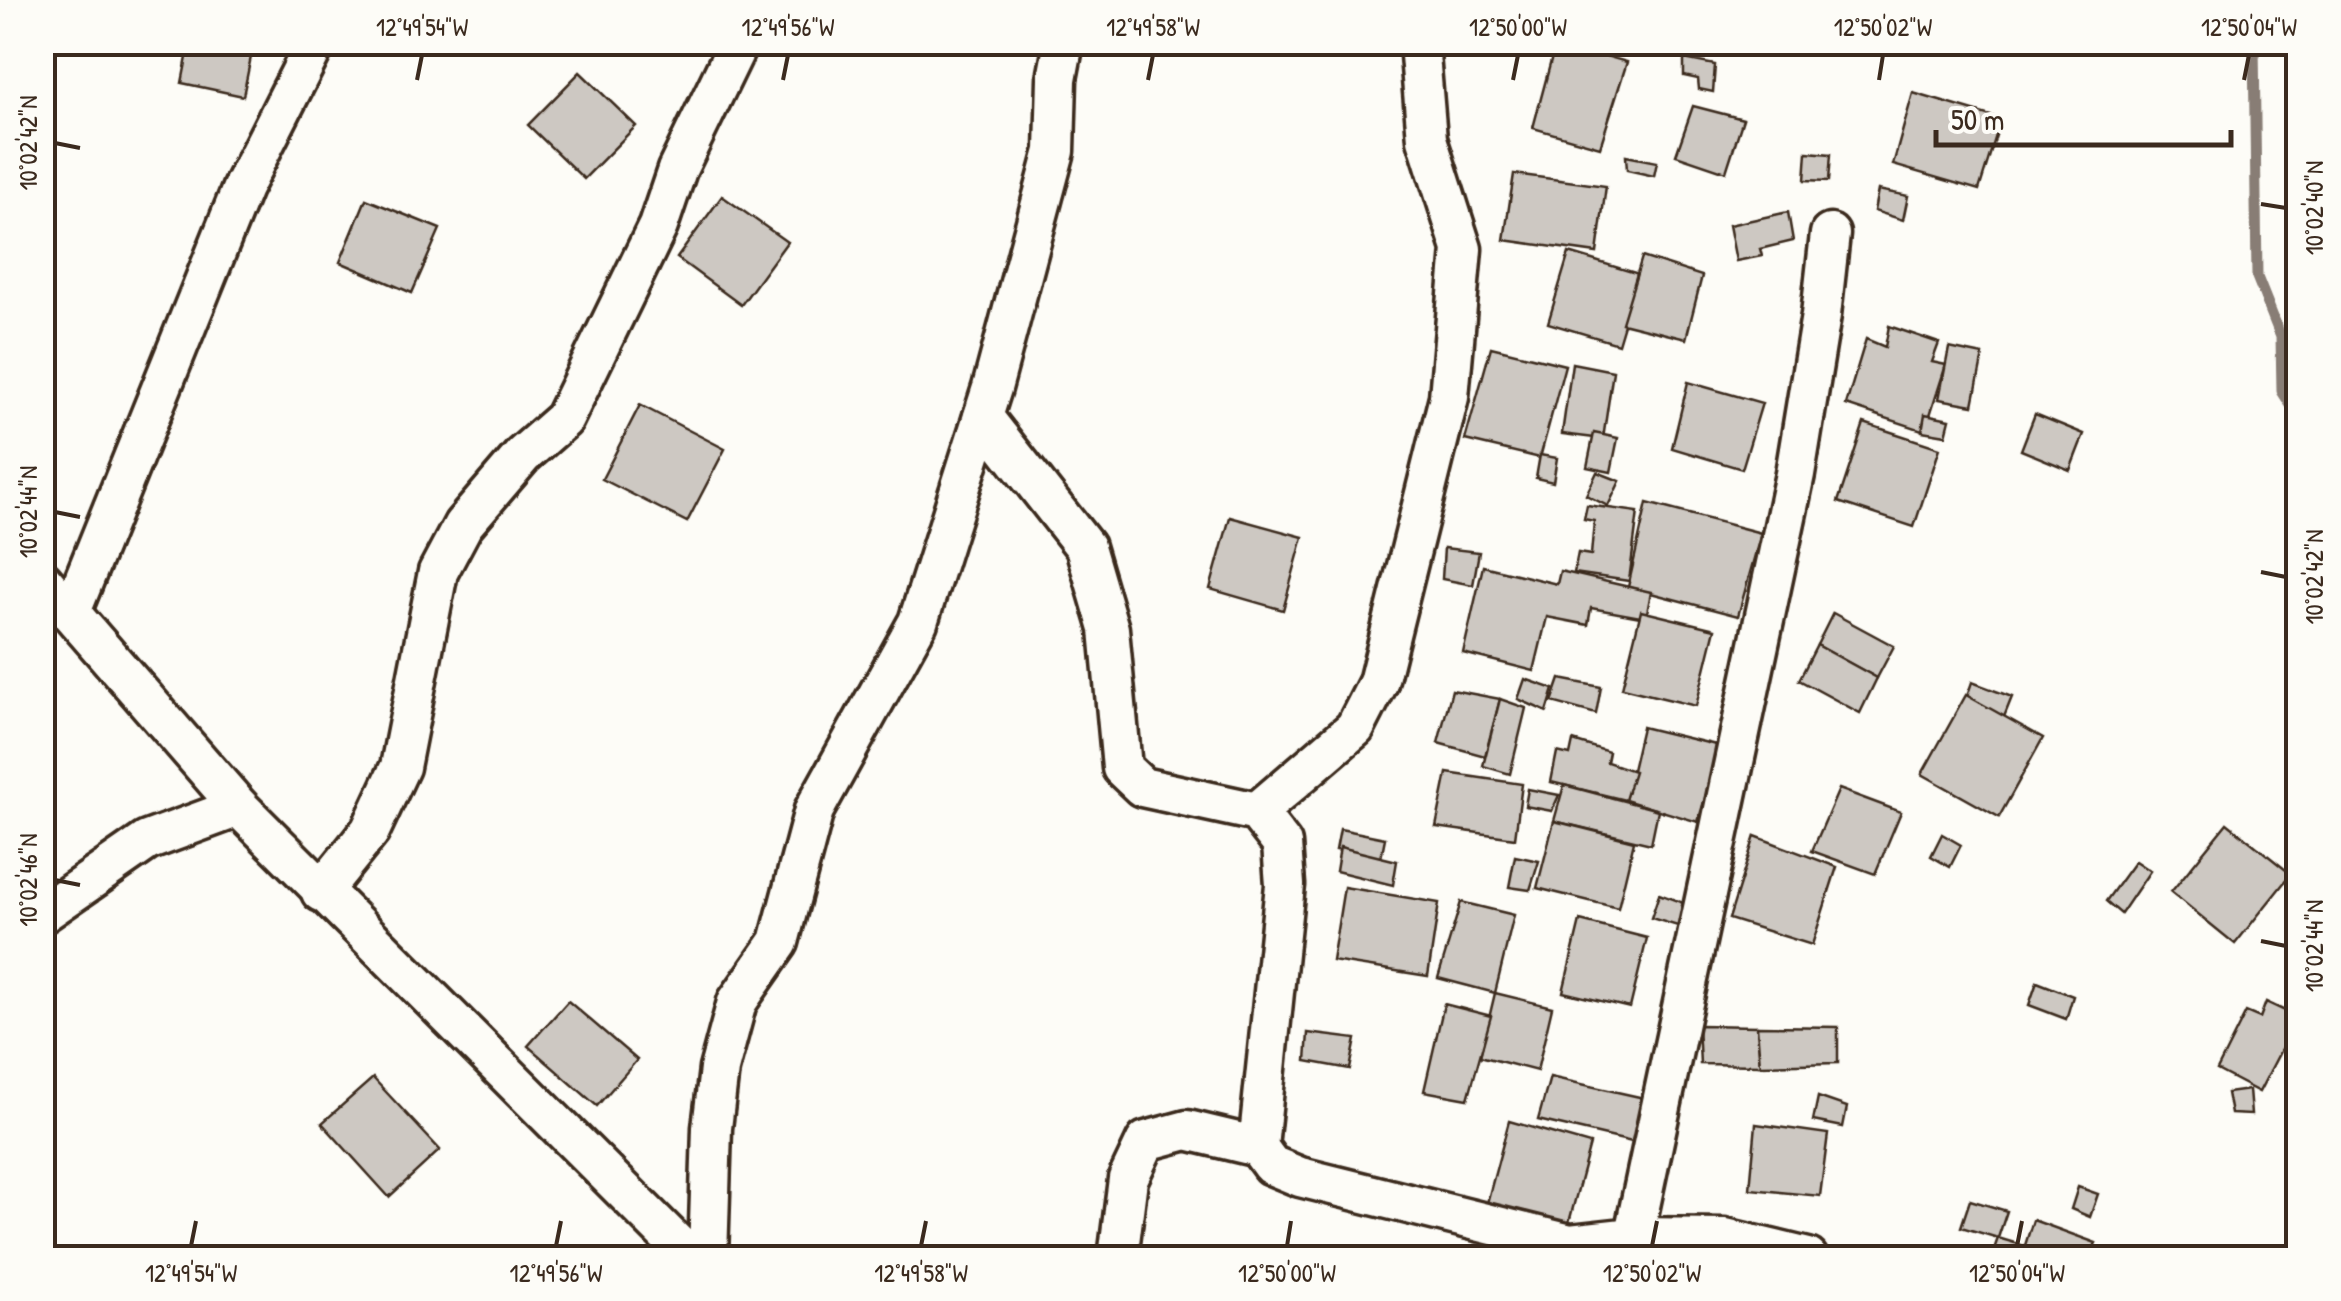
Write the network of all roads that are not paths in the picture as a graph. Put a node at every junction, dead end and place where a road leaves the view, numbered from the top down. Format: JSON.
{"nodes":[{"id":1,"x":316,"y":42,"type":"edge"},
{"id":2,"x":740,"y":42,"type":"edge"},
{"id":3,"x":1064,"y":42,"type":"edge"},
{"id":4,"x":1426,"y":42,"type":"edge"},
{"id":5,"x":1830,"y":234,"type":"dead end"},
{"id":6,"x":983,"y":417,"type":"junction"},
{"id":7,"x":42,"y":580,"type":"edge"},
{"id":8,"x":71,"y":612,"type":"junction"},
{"id":9,"x":239,"y":807,"type":"junction"},
{"id":10,"x":1257,"y":812,"type":"junction"},
{"id":11,"x":321,"y":892,"type":"junction"},
{"id":12,"x":42,"y":914,"type":"edge"},
{"id":13,"x":1258,"y":1147,"type":"junction"},
{"id":14,"x":1631,"y":1248,"type":"edge"},
{"id":15,"x":691,"y":1258,"type":"edge"},
{"id":16,"x":708,"y":1258,"type":"edge"},
{"id":17,"x":1118,"y":1258,"type":"edge"},
{"id":18,"x":1808,"y":1258,"type":"edge"}],
"edges":[{"from":1,"to":8,"type":"street"},
{"from":2,"to":11,"type":"street"},
{"from":3,"to":6,"type":"street"},
{"from":4,"to":10,"type":"street"},
{"from":5,"to":14,"type":"street"},
{"from":6,"to":10,"type":"street"},
{"from":6,"to":16,"type":"street"},
{"from":7,"to":8,"type":"street"},
{"from":8,"to":9,"type":"street"},
{"from":9,"to":11,"type":"street"},
{"from":9,"to":12,"type":"street"},
{"from":10,"to":13,"type":"street"},
{"from":11,"to":15,"type":"street"},
{"from":13,"to":14,"type":"street"},
{"from":13,"to":17,"type":"street"},
{"from":14,"to":18,"type":"street"}]}
